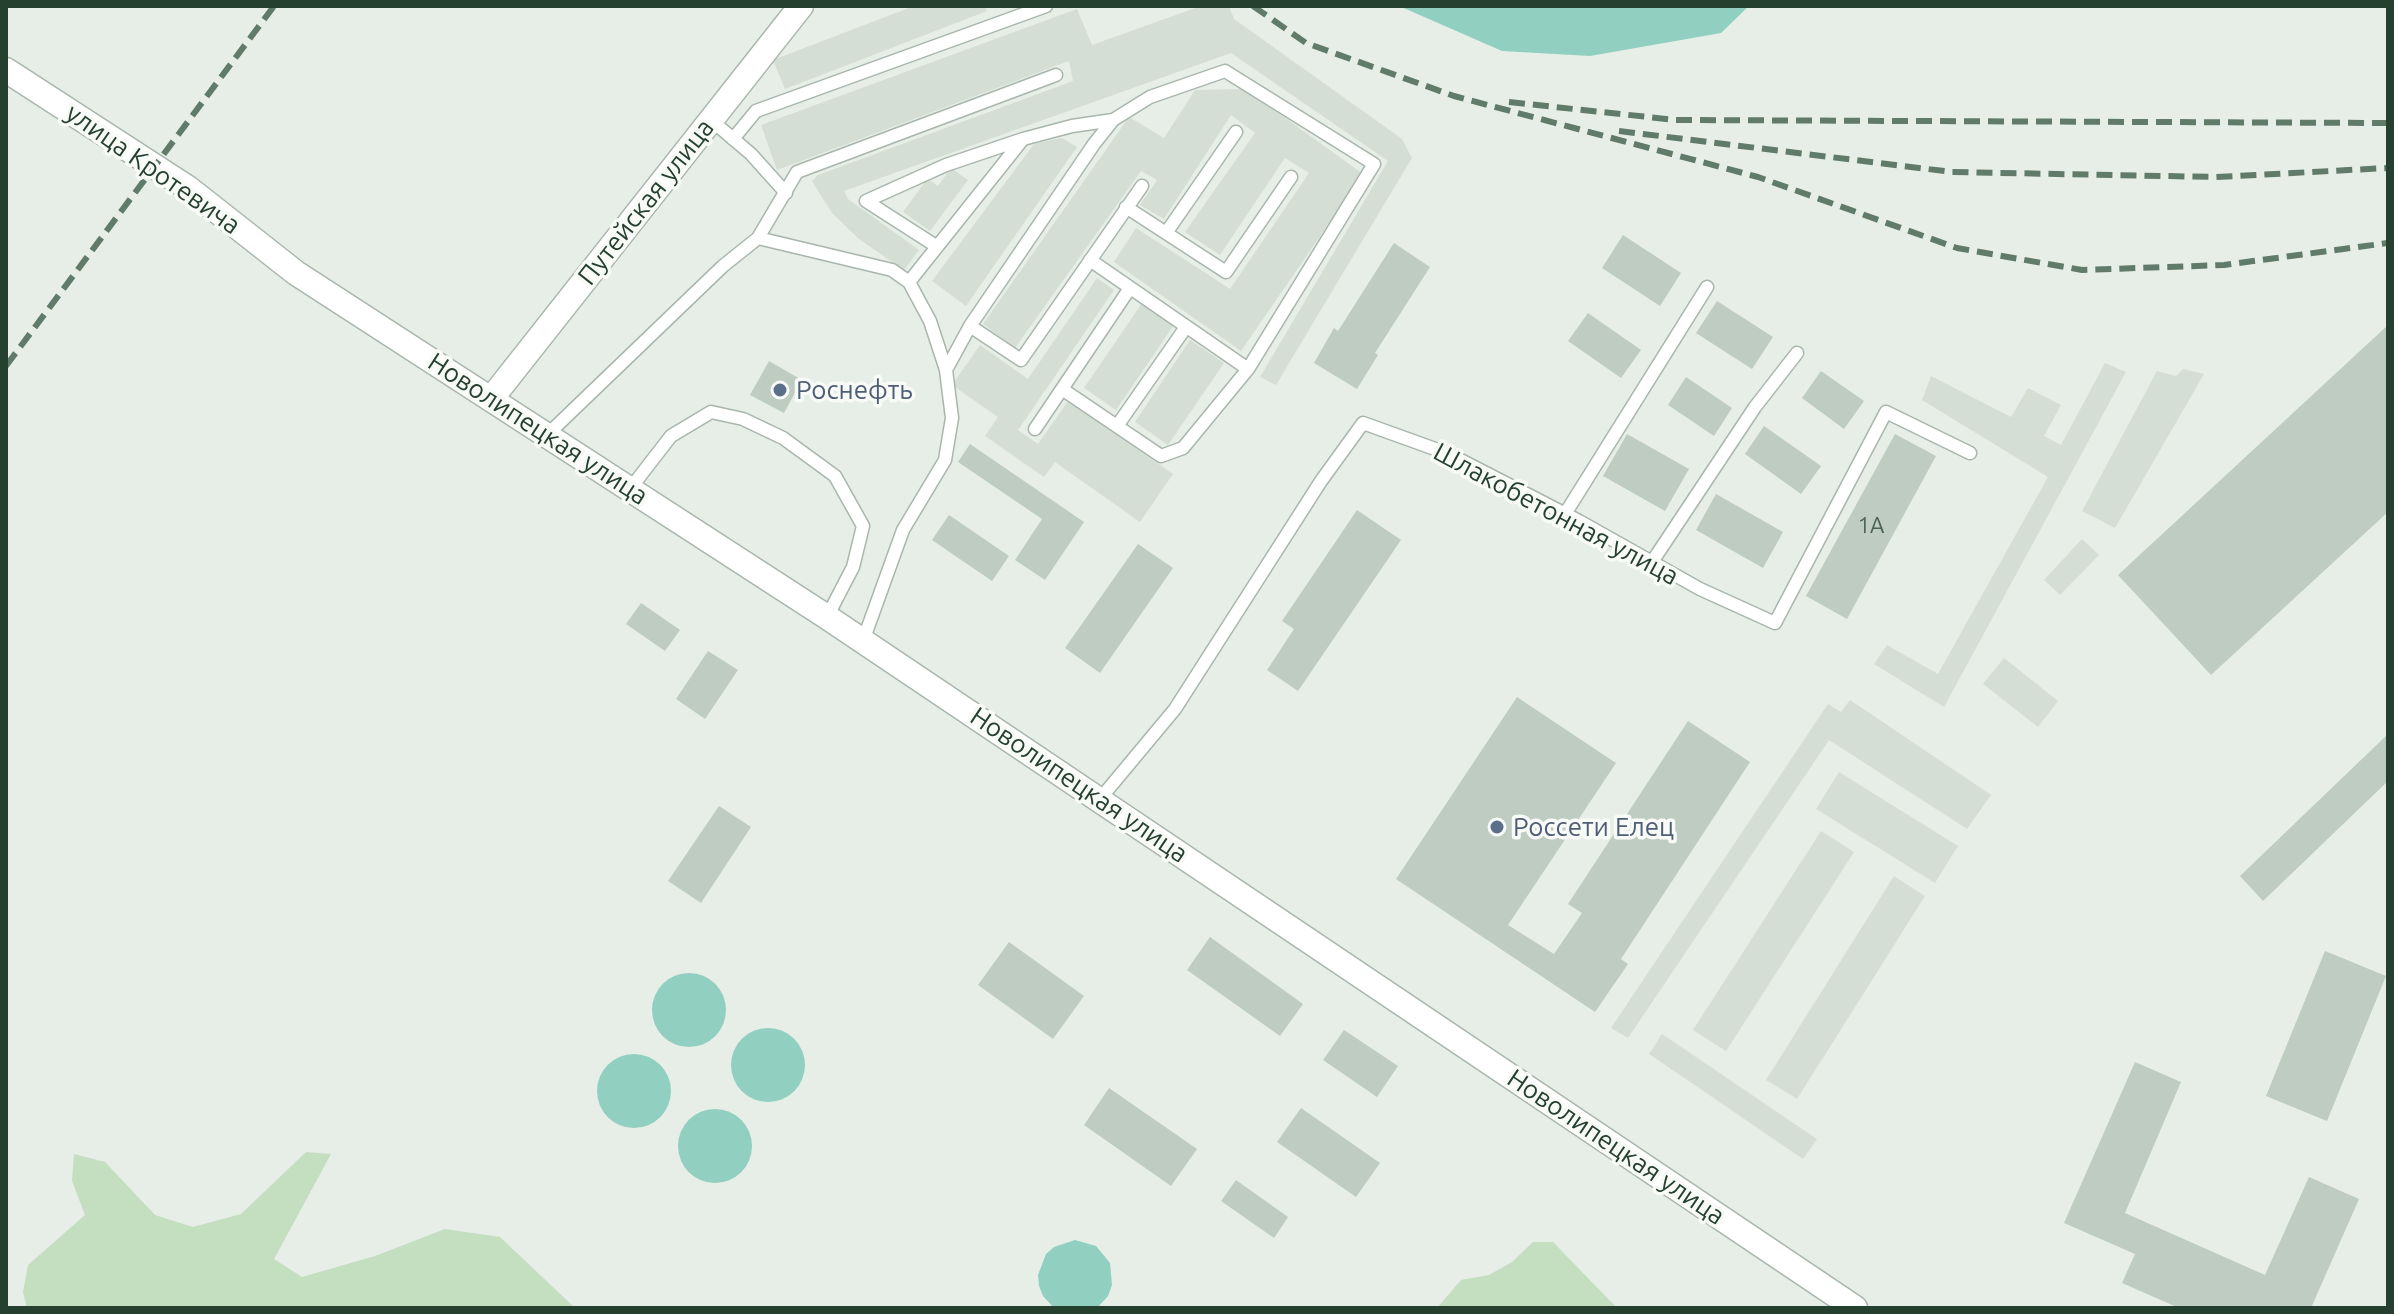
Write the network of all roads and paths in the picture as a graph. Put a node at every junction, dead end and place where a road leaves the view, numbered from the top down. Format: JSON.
{"nodes":[{"id":1,"x":801,"y":6,"type":"edge"},
{"id":2,"x":1046,"y":6,"type":"edge"},
{"id":3,"x":6,"y":70,"type":"edge"},
{"id":4,"x":1056,"y":75,"type":"dead end"},
{"id":5,"x":711,"y":120,"type":"junction"},
{"id":6,"x":1113,"y":120,"type":"junction"},
{"id":7,"x":1236,"y":132,"type":"dead end"},
{"id":8,"x":733,"y":139,"type":"junction"},
{"id":9,"x":1023,"y":139,"type":"junction"},
{"id":10,"x":1291,"y":177,"type":"dead end"},
{"id":11,"x":1142,"y":186,"type":"dead end"},
{"id":12,"x":786,"y":193,"type":"junction"},
{"id":13,"x":1126,"y":207,"type":"junction"},
{"id":14,"x":1166,"y":233,"type":"junction"},
{"id":15,"x":758,"y":238,"type":"junction"},
{"id":16,"x":936,"y":246,"type":"junction"},
{"id":17,"x":1090,"y":260,"type":"junction"},
{"id":18,"x":296,"y":273,"type":"joint"},
{"id":19,"x":909,"y":282,"type":"junction"},
{"id":20,"x":1707,"y":287,"type":"dead end"},
{"id":21,"x":1130,"y":288,"type":"junction"},
{"id":22,"x":970,"y":326,"type":"junction"},
{"id":23,"x":1186,"y":327,"type":"junction"},
{"id":24,"x":1797,"y":353,"type":"dead end"},
{"id":25,"x":1248,"y":369,"type":"junction"},
{"id":26,"x":946,"y":370,"type":"junction"},
{"id":27,"x":1062,"y":389,"type":"junction"},
{"id":28,"x":491,"y":399,"type":"junction"},
{"id":29,"x":1117,"y":426,"type":"junction"},
{"id":30,"x":1035,"y":429,"type":"dead end"},
{"id":31,"x":547,"y":435,"type":"junction"},
{"id":32,"x":1970,"y":453,"type":"dead end"},
{"id":33,"x":630,"y":489,"type":"junction"},
{"id":34,"x":1565,"y":514,"type":"junction"},
{"id":35,"x":1652,"y":562,"type":"junction"},
{"id":36,"x":827,"y":617,"type":"junction"},
{"id":37,"x":863,"y":641,"type":"junction"},
{"id":38,"x":1100,"y":799,"type":"junction"},
{"id":39,"x":1855,"y":1308,"type":"edge"}],
"edges":[{"from":1,"to":5,"type":"street","name":"Путейская улица"},
{"from":2,"to":8,"type":"lane"},
{"from":3,"to":18,"type":"street","name":"улица Кротевича"},
{"from":4,"to":12,"type":"lane"},
{"from":5,"to":8,"type":"lane"},
{"from":5,"to":28,"type":"street","name":"Путейская улица"},
{"from":6,"to":9,"type":"lane"},
{"from":6,"to":22,"type":"lane"},
{"from":6,"to":25,"type":"lane"},
{"from":7,"to":14,"type":"lane"},
{"from":8,"to":12,"type":"lane"},
{"from":9,"to":16,"type":"lane"},
{"from":9,"to":16,"type":"lane"},
{"from":10,"to":14,"type":"lane"},
{"from":11,"to":13,"type":"lane"},
{"from":12,"to":15,"type":"lane"},
{"from":13,"to":14,"type":"lane"},
{"from":13,"to":17,"type":"lane"},
{"from":15,"to":19,"type":"lane"},
{"from":15,"to":31,"type":"lane"},
{"from":16,"to":19,"type":"lane"},
{"from":17,"to":21,"type":"lane"},
{"from":17,"to":22,"type":"lane"},
{"from":18,"to":28,"type":"street","name":"Новолипецкая улица"},
{"from":19,"to":26,"type":"lane"},
{"from":20,"to":34,"type":"lane"},
{"from":21,"to":23,"type":"lane"},
{"from":21,"to":27,"type":"lane"},
{"from":22,"to":26,"type":"lane"},
{"from":23,"to":25,"type":"lane"},
{"from":23,"to":29,"type":"lane"},
{"from":24,"to":35,"type":"lane"},
{"from":25,"to":29,"type":"lane"},
{"from":26,"to":37,"type":"lane"},
{"from":27,"to":29,"type":"lane"},
{"from":27,"to":30,"type":"lane"},
{"from":28,"to":31,"type":"street","name":"Новолипецкая улица"},
{"from":31,"to":33,"type":"street","name":"Новолипецкая улица"},
{"from":32,"to":35,"type":"lane","name":"Шлакобетонная улица"},
{"from":33,"to":36,"type":"street","name":"Новолипецкая улица"},
{"from":33,"to":36,"type":"lane"},
{"from":34,"to":35,"type":"lane","name":"Шлакобетонная улица"},
{"from":34,"to":38,"type":"lane","name":"Шлакобетонная улица"},
{"from":36,"to":37,"type":"street","name":"Новолипецкая улица"},
{"from":37,"to":38,"type":"street","name":"Новолипецкая улица"},
{"from":38,"to":39,"type":"street","name":"Новолипецкая улица"}]}
